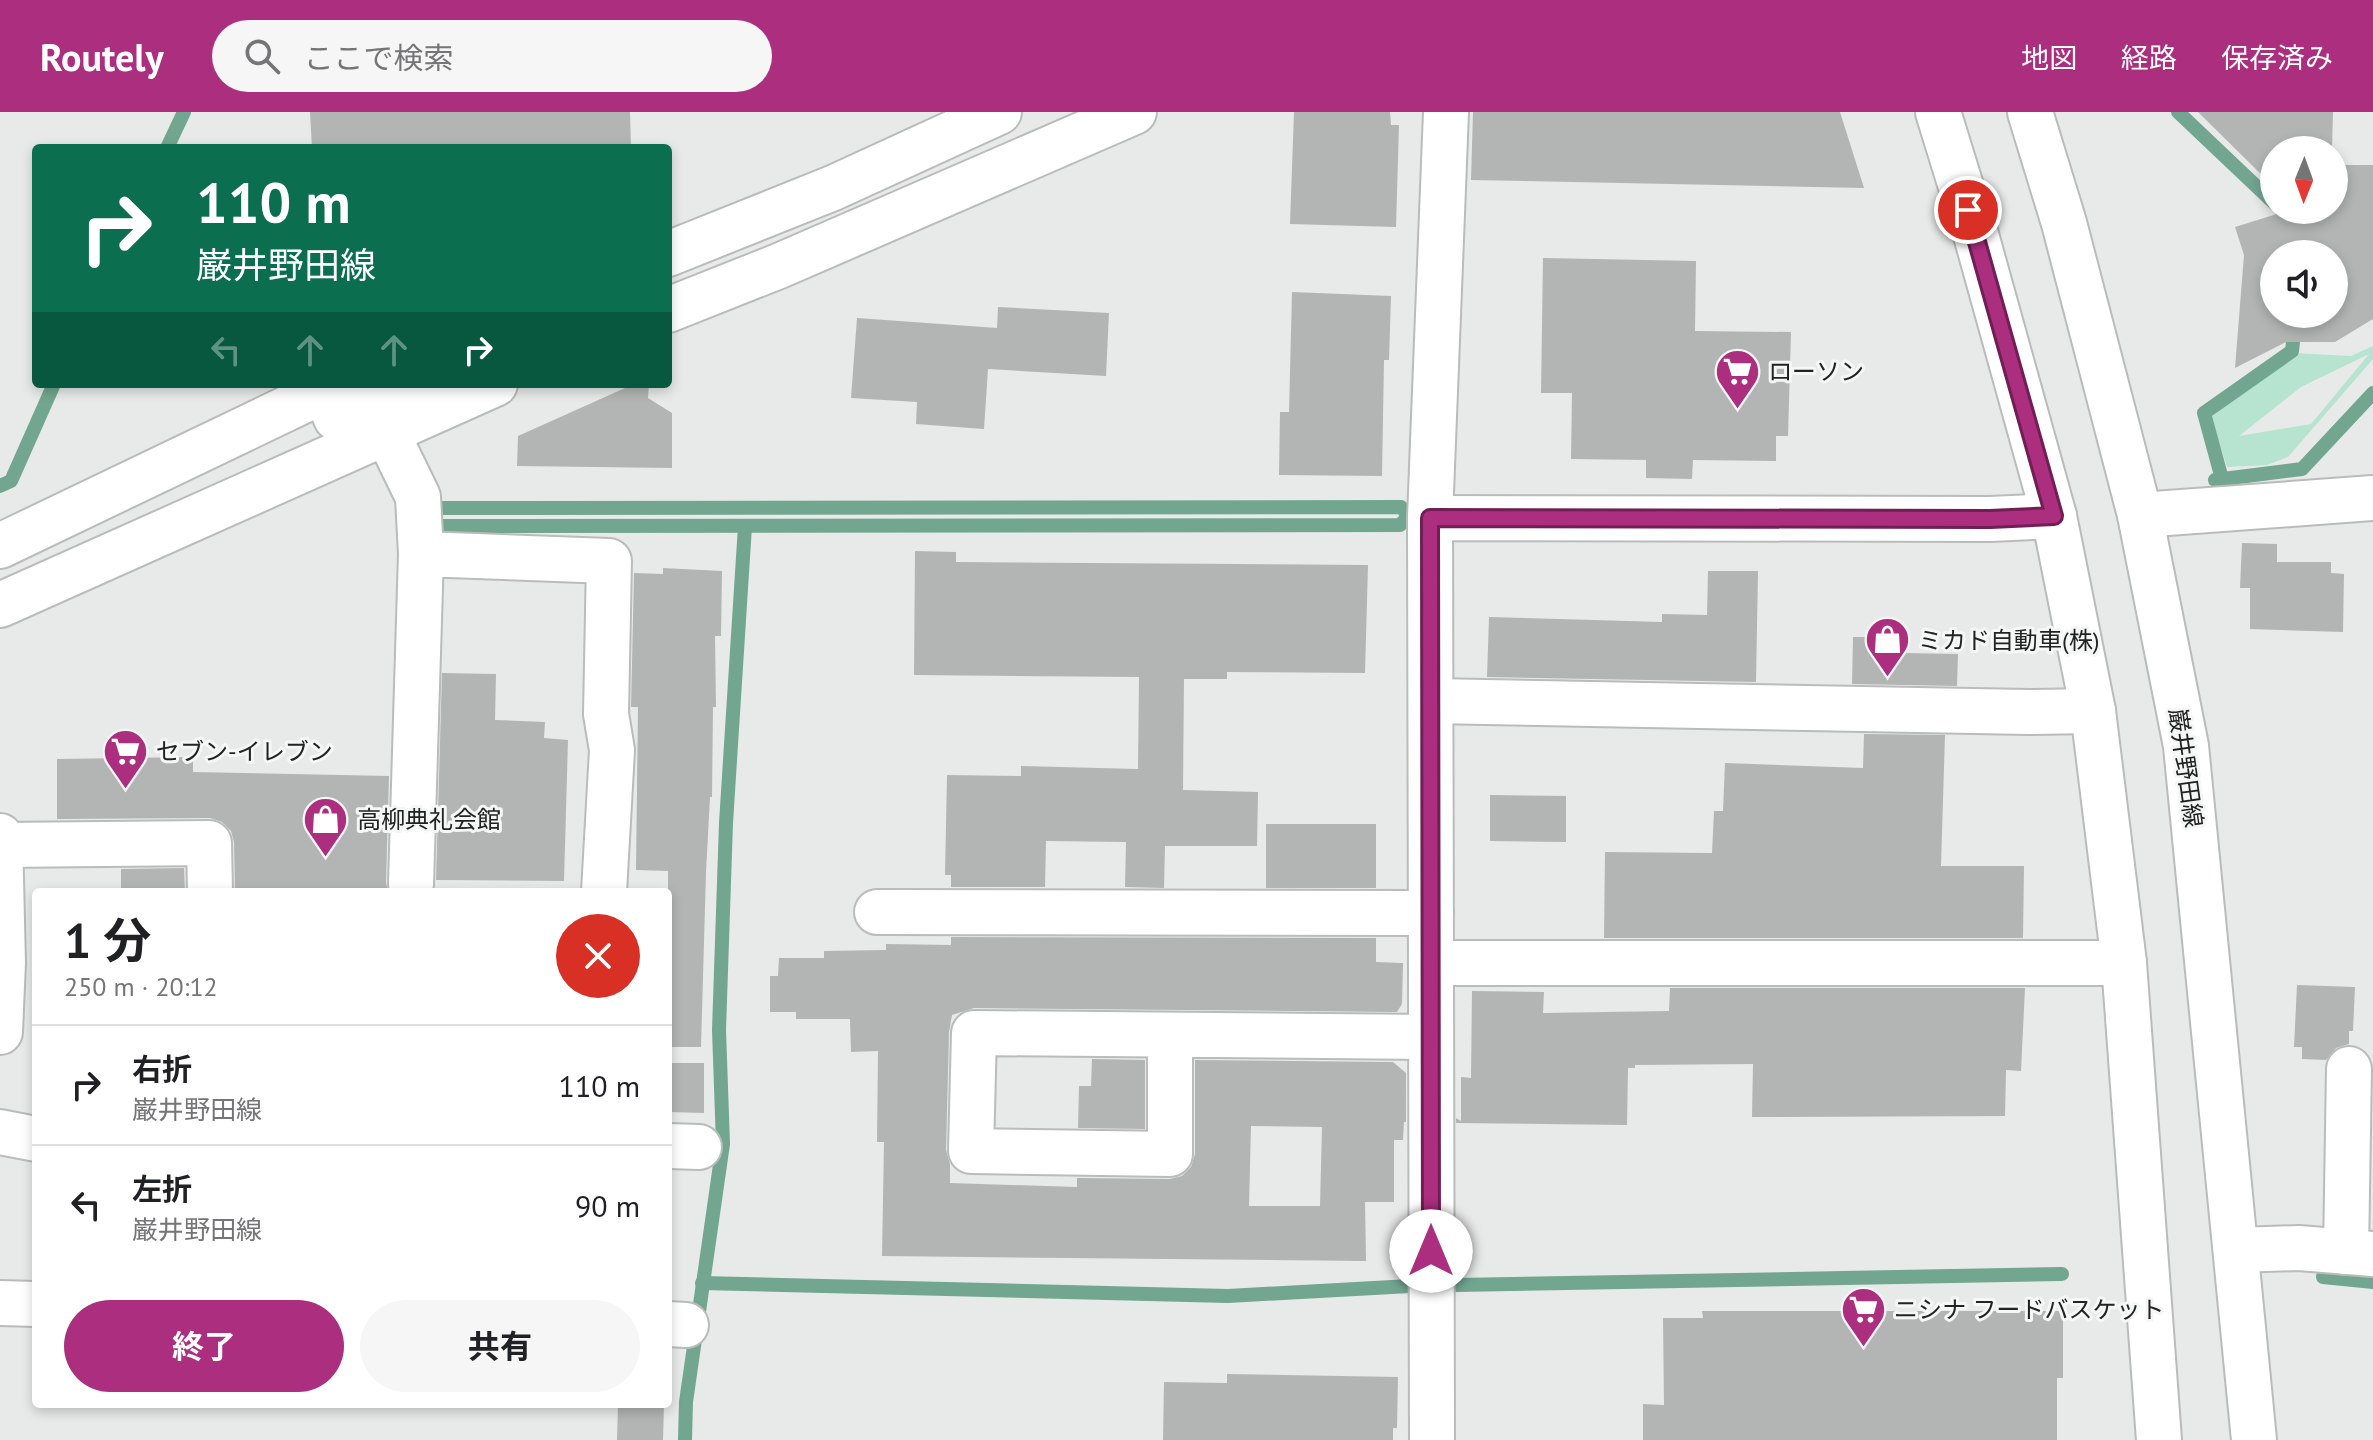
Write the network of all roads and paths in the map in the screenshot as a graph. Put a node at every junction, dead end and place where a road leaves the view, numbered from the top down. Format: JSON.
{"nodes":[{"id":1,"x":999,"y":112,"type":"edge"},
{"id":2,"x":1134,"y":112,"type":"edge"},
{"id":3,"x":1446,"y":112,"type":"edge"},
{"id":4,"x":1938,"y":112,"type":"edge"},
{"id":5,"x":2030,"y":112,"type":"edge"},
{"id":6,"x":760,"y":218,"type":"junction"},
{"id":7,"x":672,"y":252,"type":"edge"},
{"id":8,"x":779,"y":266,"type":"junction"},
{"id":9,"x":672,"y":308,"type":"edge"},
{"id":10,"x":329,"y":388,"type":"edge"},
{"id":11,"x":331,"y":388,"type":"edge"},
{"id":12,"x":408,"y":388,"type":"edge"},
{"id":13,"x":486,"y":388,"type":"edge"},
{"id":14,"x":387,"y":433,"type":"junction"},
{"id":15,"x":2373,"y":498,"type":"edge"},
{"id":16,"x":2140,"y":515,"type":"junction"},
{"id":17,"x":2054,"y":516,"type":"junction"},
{"id":18,"x":1430,"y":518,"type":"junction"},
{"id":19,"x":0,"y":546,"type":"edge"},
{"id":20,"x":421,"y":554,"type":"junction"},
{"id":21,"x":0,"y":605,"type":"edge"},
{"id":22,"x":1431,"y":701,"type":"junction"},
{"id":23,"x":2093,"y":711,"type":"junction"},
{"id":24,"x":0,"y":836,"type":"edge"},
{"id":25,"x":0,"y":845,"type":"edge"},
{"id":26,"x":411,"y":884,"type":"dead end"},
{"id":27,"x":210,"y":888,"type":"edge"},
{"id":28,"x":604,"y":888,"type":"edge"},
{"id":29,"x":877,"y":912,"type":"dead end"},
{"id":30,"x":1431,"y":913,"type":"junction"},
{"id":31,"x":1431,"y":963,"type":"junction"},
{"id":32,"x":2124,"y":963,"type":"junction"},
{"id":33,"x":0,"y":1032,"type":"edge"},
{"id":34,"x":1170,"y":1035,"type":"junction"},
{"id":35,"x":1431,"y":1037,"type":"junction"},
{"id":36,"x":2349,"y":1069,"type":"dead end"},
{"id":37,"x":0,"y":1132,"type":"edge"},
{"id":38,"x":32,"y":1138,"type":"edge"},
{"id":39,"x":2236,"y":1250,"type":"junction"},
{"id":40,"x":2360,"y":1253,"type":"edge"},
{"id":41,"x":0,"y":1303,"type":"edge"},
{"id":42,"x":32,"y":1304,"type":"edge"},
{"id":43,"x":1432,"y":1440,"type":"edge"},
{"id":44,"x":2159,"y":1440,"type":"edge"},
{"id":45,"x":2254,"y":1440,"type":"edge"}],
"edges":[{"from":1,"to":6,"type":"street"},
{"from":2,"to":8,"type":"street"},
{"from":3,"to":18,"type":"street"},
{"from":4,"to":17,"type":"street"},
{"from":5,"to":16,"type":"street","name":"巌井野田線"},
{"from":6,"to":7,"type":"street"},
{"from":6,"to":8,"type":"street"},
{"from":8,"to":9,"type":"street"},
{"from":10,"to":19,"type":"street"},
{"from":11,"to":12,"type":"street"},
{"from":13,"to":14,"type":"street"},
{"from":14,"to":20,"type":"street"},
{"from":14,"to":21,"type":"street"},
{"from":15,"to":16,"type":"street"},
{"from":16,"to":39,"type":"street","name":"巌井野田線"},
{"from":17,"to":18,"type":"street"},
{"from":17,"to":23,"type":"street"},
{"from":18,"to":22,"type":"street"},
{"from":20,"to":26,"type":"street"},
{"from":20,"to":28,"type":"street"},
{"from":22,"to":23,"type":"street"},
{"from":22,"to":30,"type":"street"},
{"from":23,"to":32,"type":"street"},
{"from":24,"to":25,"type":"street"},
{"from":25,"to":27,"type":"street"},
{"from":25,"to":33,"type":"street"},
{"from":29,"to":30,"type":"street"},
{"from":30,"to":31,"type":"street"},
{"from":31,"to":32,"type":"street"},
{"from":31,"to":35,"type":"street"},
{"from":32,"to":44,"type":"street"},
{"from":34,"to":34,"type":"street"},
{"from":34,"to":35,"type":"street"},
{"from":35,"to":43,"type":"street"},
{"from":36,"to":40,"type":"street"},
{"from":37,"to":38,"type":"street"},
{"from":39,"to":40,"type":"street"},
{"from":39,"to":45,"type":"street","name":"巌井野田線"},
{"from":41,"to":42,"type":"street"}]}
